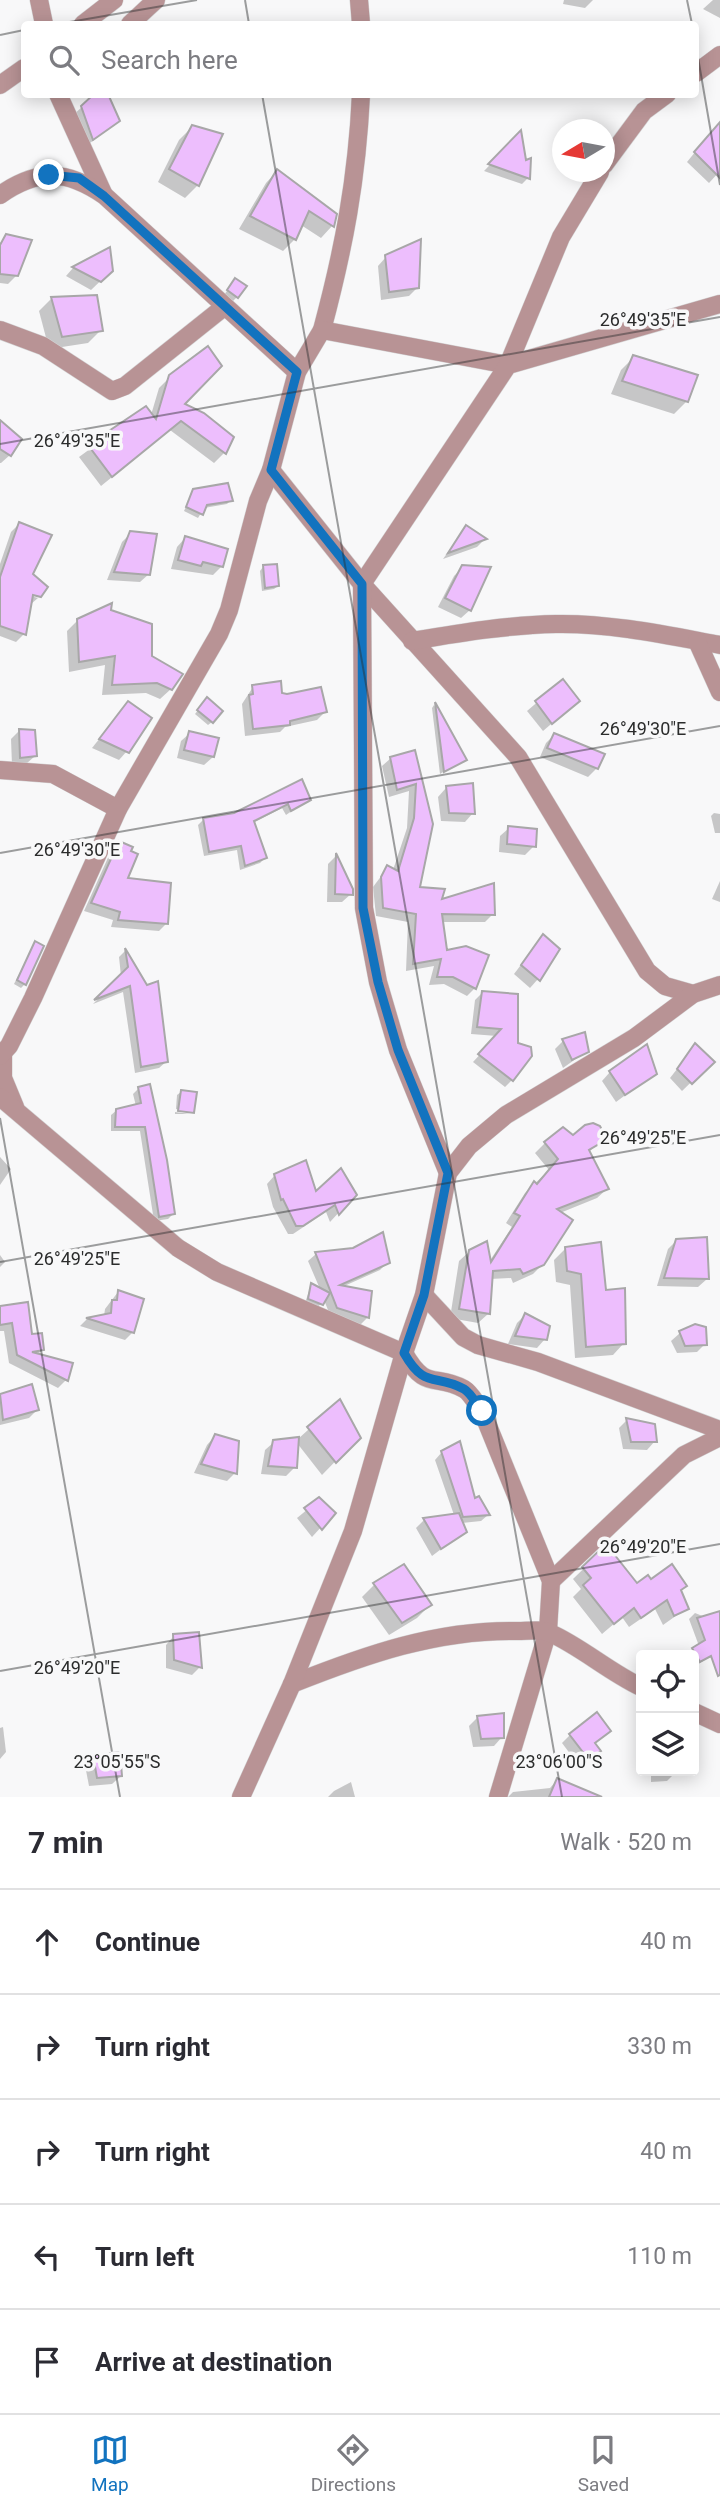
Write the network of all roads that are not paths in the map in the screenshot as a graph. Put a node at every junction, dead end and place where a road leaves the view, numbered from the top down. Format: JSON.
{"nodes":[{"id":1,"x":39,"y":0,"type":"edge"},
{"id":2,"x":114,"y":0,"type":"edge"},
{"id":3,"x":156,"y":0,"type":"edge"},
{"id":4,"x":359,"y":0,"type":"edge"},
{"id":5,"x":43,"y":21,"type":"edge"},
{"id":6,"x":87,"y":21,"type":"edge"},
{"id":7,"x":133,"y":21,"type":"edge"},
{"id":8,"x":361,"y":21,"type":"edge"},
{"id":9,"x":720,"y":55,"type":"edge"},
{"id":10,"x":21,"y":70,"type":"edge"},
{"id":11,"x":699,"y":70,"type":"edge"},
{"id":12,"x":0,"y":85,"type":"edge"},
{"id":13,"x":59,"y":98,"type":"edge"},
{"id":14,"x":361,"y":98,"type":"edge"},
{"id":15,"x":662,"y":98,"type":"edge"},
{"id":16,"x":615,"y":150,"type":"edge"},
{"id":17,"x":594,"y":182,"type":"edge"},
{"id":18,"x":0,"y":195,"type":"edge"},
{"id":19,"x":104,"y":196,"type":"junction"},
{"id":20,"x":720,"y":304,"type":"edge"},
{"id":21,"x":224,"y":307,"type":"junction"},
{"id":22,"x":0,"y":330,"type":"edge"},
{"id":23,"x":323,"y":330,"type":"junction"},
{"id":24,"x":509,"y":365,"type":"junction"},
{"id":25,"x":297,"y":372,"type":"junction"},
{"id":26,"x":271,"y":470,"type":"junction"},
{"id":27,"x":362,"y":584,"type":"junction"},
{"id":28,"x":412,"y":641,"type":"junction"},
{"id":29,"x":697,"y":641,"type":"junction"},
{"id":30,"x":720,"y":645,"type":"edge"},
{"id":31,"x":720,"y":692,"type":"edge"},
{"id":32,"x":0,"y":770,"type":"edge"},
{"id":33,"x":118,"y":809,"type":"junction"},
{"id":34,"x":720,"y":985,"type":"edge"},
{"id":35,"x":693,"y":994,"type":"junction"},
{"id":36,"x":1,"y":1055,"type":"edge"},
{"id":37,"x":7,"y":1102,"type":"edge"},
{"id":38,"x":448,"y":1173,"type":"junction"},
{"id":39,"x":424,"y":1295,"type":"junction"},
{"id":40,"x":404,"y":1353,"type":"junction"},
{"id":41,"x":720,"y":1430,"type":"edge"},
{"id":42,"x":720,"y":1437,"type":"edge"},
{"id":43,"x":551,"y":1581,"type":"junction"},
{"id":44,"x":548,"y":1631,"type":"junction"},
{"id":45,"x":292,"y":1684,"type":"junction"},
{"id":46,"x":636,"y":1685,"type":"edge"},
{"id":47,"x":696,"y":1713,"type":"edge"},
{"id":48,"x":720,"y":1724,"type":"edge"},
{"id":49,"x":241,"y":1797,"type":"edge"},
{"id":50,"x":498,"y":1797,"type":"edge"}],
"edges":[{"from":1,"to":5,"type":"street"},
{"from":2,"to":6,"type":"street"},
{"from":3,"to":7,"type":"street"},
{"from":4,"to":8,"type":"street"},
{"from":9,"to":11,"type":"street"},
{"from":10,"to":12,"type":"street"},
{"from":13,"to":19,"type":"street"},
{"from":14,"to":23,"type":"street"},
{"from":15,"to":16,"type":"street"},
{"from":17,"to":24,"type":"street"},
{"from":18,"to":19,"type":"street"},
{"from":19,"to":21,"type":"street"},
{"from":20,"to":24,"type":"street"},
{"from":21,"to":22,"type":"street"},
{"from":21,"to":25,"type":"street"},
{"from":23,"to":24,"type":"street"},
{"from":23,"to":25,"type":"street"},
{"from":24,"to":27,"type":"street"},
{"from":25,"to":26,"type":"street"},
{"from":26,"to":27,"type":"street"},
{"from":26,"to":33,"type":"street"},
{"from":27,"to":28,"type":"street"},
{"from":27,"to":38,"type":"street"},
{"from":28,"to":29,"type":"street"},
{"from":28,"to":35,"type":"street"},
{"from":29,"to":30,"type":"street"},
{"from":29,"to":31,"type":"street"},
{"from":32,"to":33,"type":"street"},
{"from":33,"to":36,"type":"street"},
{"from":34,"to":35,"type":"street"},
{"from":35,"to":38,"type":"street"},
{"from":36,"to":37,"type":"street"},
{"from":37,"to":40,"type":"street"},
{"from":38,"to":39,"type":"street"},
{"from":39,"to":40,"type":"street"},
{"from":39,"to":41,"type":"street"},
{"from":40,"to":43,"type":"street"},
{"from":40,"to":45,"type":"street"},
{"from":42,"to":43,"type":"street"},
{"from":43,"to":44,"type":"street"},
{"from":44,"to":45,"type":"street"},
{"from":44,"to":46,"type":"street"},
{"from":44,"to":50,"type":"street"},
{"from":45,"to":49,"type":"street"},
{"from":47,"to":48,"type":"street"}]}
